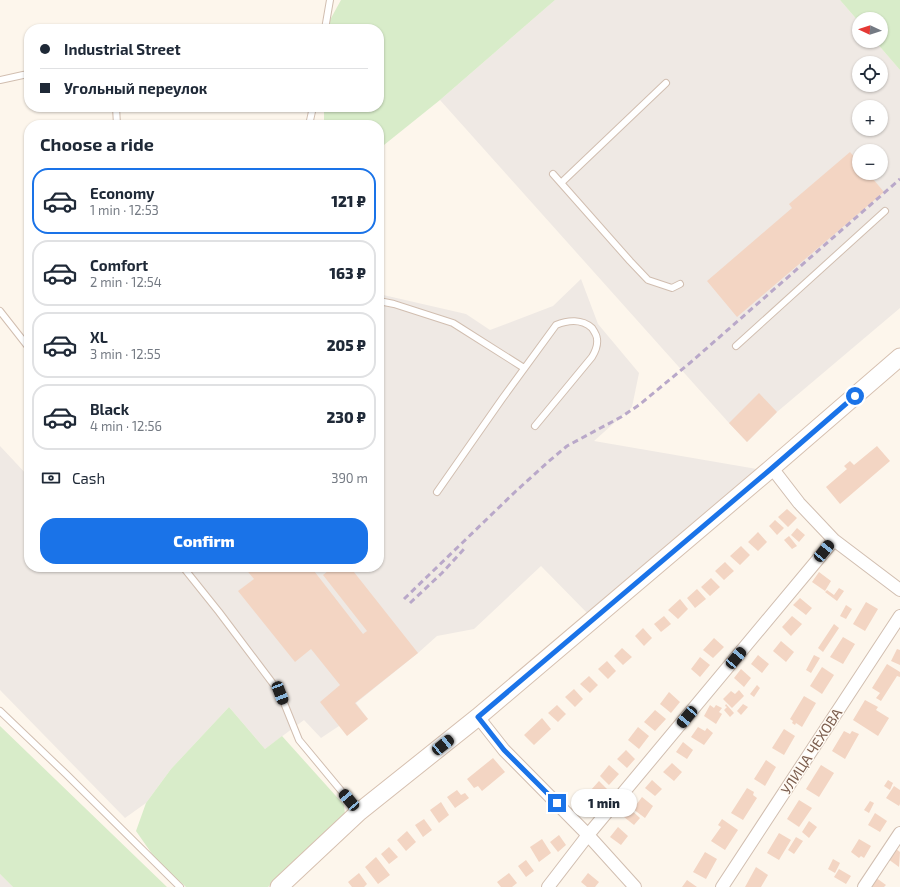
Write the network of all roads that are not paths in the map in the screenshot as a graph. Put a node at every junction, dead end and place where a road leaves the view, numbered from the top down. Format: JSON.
{"nodes":[{"id":1,"x":330,"y":0,"type":"edge"},
{"id":2,"x":326,"y":24,"type":"edge"},
{"id":3,"x":24,"y":75,"type":"edge"},
{"id":4,"x":0,"y":80,"type":"edge"},
{"id":5,"x":666,"y":83,"type":"dead end"},
{"id":6,"x":553,"y":174,"type":"dead end"},
{"id":7,"x":561,"y":183,"type":"junction"},
{"id":8,"x":885,"y":212,"type":"dead end"},
{"id":9,"x":680,"y":284,"type":"dead end"},
{"id":10,"x":384,"y":301,"type":"edge"},
{"id":11,"x":0,"y":311,"type":"edge"},
{"id":12,"x":24,"y":342,"type":"edge"},
{"id":13,"x":736,"y":346,"type":"dead end"},
{"id":14,"x":900,"y":356,"type":"edge"},
{"id":15,"x":524,"y":368,"type":"junction"},
{"id":16,"x":535,"y":426,"type":"dead end"},
{"id":17,"x":772,"y":468,"type":"junction"},
{"id":18,"x":437,"y":492,"type":"dead end"},
{"id":19,"x":834,"y":540,"type":"junction"},
{"id":20,"x":187,"y":572,"type":"edge"},
{"id":21,"x":900,"y":590,"type":"edge"},
{"id":22,"x":900,"y":616,"type":"edge"},
{"id":23,"x":0,"y":710,"type":"edge"},
{"id":24,"x":478,"y":717,"type":"junction"},
{"id":25,"x":359,"y":812,"type":"junction"},
{"id":26,"x":900,"y":833,"type":"edge"},
{"id":27,"x":588,"y":835,"type":"junction"},
{"id":28,"x":284,"y":885,"type":"edge"},
{"id":29,"x":180,"y":887,"type":"edge"},
{"id":30,"x":548,"y":887,"type":"edge"},
{"id":31,"x":635,"y":887,"type":"edge"},
{"id":32,"x":722,"y":887,"type":"edge"},
{"id":33,"x":864,"y":887,"type":"edge"}],
"edges":[{"from":1,"to":2,"type":"lane"},
{"from":3,"to":4,"type":"lane"},
{"from":5,"to":7,"type":"lane"},
{"from":6,"to":7,"type":"lane"},
{"from":7,"to":9,"type":"lane"},
{"from":8,"to":13,"type":"lane"},
{"from":10,"to":15,"type":"lane"},
{"from":11,"to":12,"type":"lane"},
{"from":14,"to":17,"type":"street"},
{"from":15,"to":16,"type":"lane"},
{"from":15,"to":18,"type":"lane"},
{"from":17,"to":19,"type":"street"},
{"from":17,"to":24,"type":"street"},
{"from":19,"to":21,"type":"street"},
{"from":19,"to":27,"type":"street"},
{"from":20,"to":25,"type":"lane"},
{"from":22,"to":32,"type":"street","name":"УЛИЦА ЧЕХОВА"},
{"from":23,"to":29,"type":"lane"},
{"from":24,"to":25,"type":"street"},
{"from":24,"to":27,"type":"street"},
{"from":25,"to":28,"type":"street"},
{"from":26,"to":33,"type":"street"},
{"from":27,"to":30,"type":"street"},
{"from":27,"to":31,"type":"street"}]}
